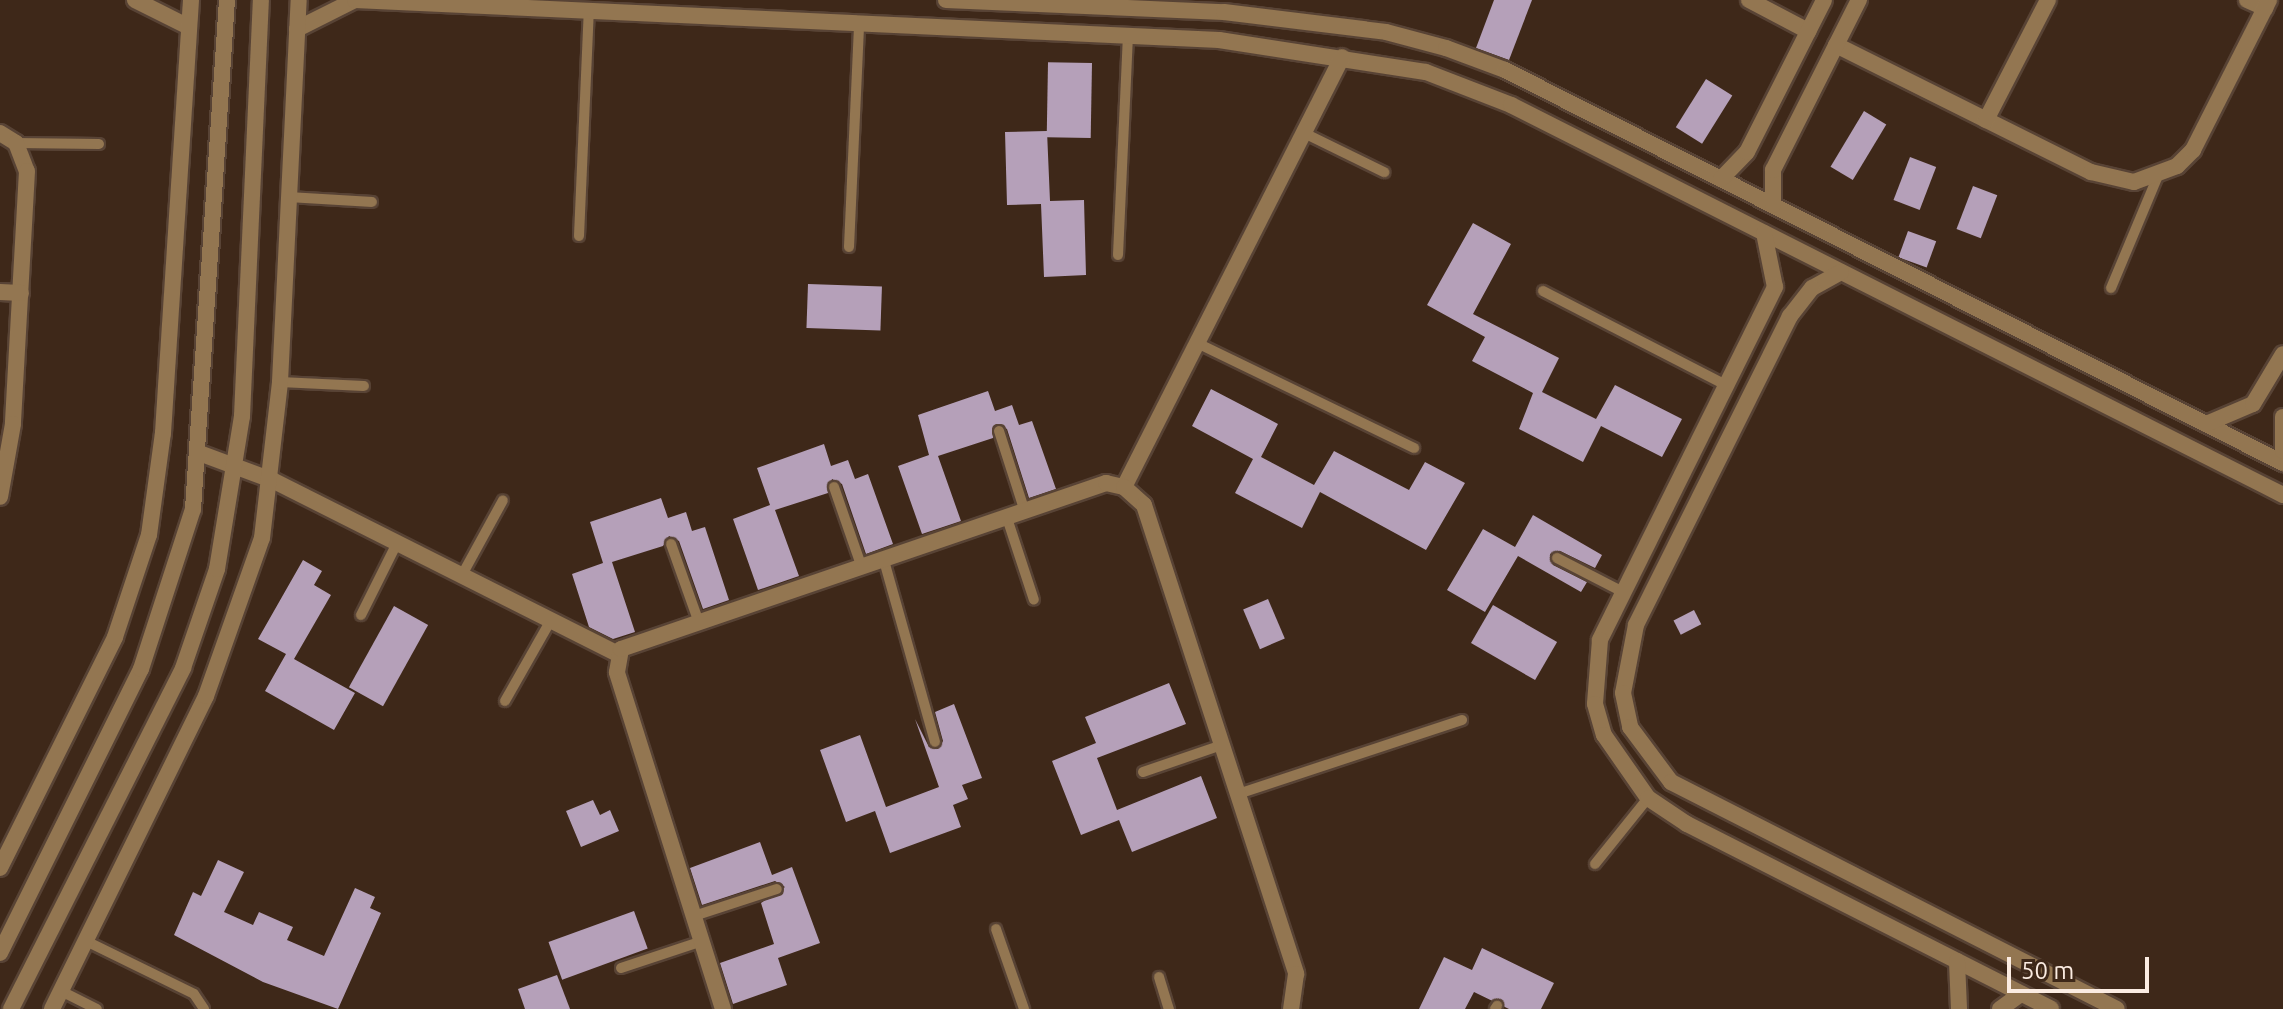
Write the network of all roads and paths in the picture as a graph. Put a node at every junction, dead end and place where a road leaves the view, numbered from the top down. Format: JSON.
{"nodes":[{"id":1,"x":135,"y":0,"type":"edge"},
{"id":2,"x":191,"y":0,"type":"edge"},
{"id":3,"x":227,"y":0,"type":"edge"},
{"id":4,"x":261,"y":0,"type":"edge"},
{"id":5,"x":299,"y":0,"type":"edge"},
{"id":6,"x":946,"y":0,"type":"edge"},
{"id":7,"x":1749,"y":0,"type":"edge"},
{"id":8,"x":1824,"y":0,"type":"edge"},
{"id":9,"x":1859,"y":0,"type":"edge"},
{"id":10,"x":2048,"y":0,"type":"edge"},
{"id":11,"x":2247,"y":0,"type":"edge"},
{"id":12,"x":1015,"y":2,"type":"edge"},
{"id":13,"x":2267,"y":4,"type":"edge"},
{"id":14,"x":589,"y":11,"type":"junction"},
{"id":15,"x":859,"y":23,"type":"junction"},
{"id":16,"x":189,"y":27,"type":"junction"},
{"id":17,"x":297,"y":29,"type":"junction"},
{"id":18,"x":1808,"y":31,"type":"junction"},
{"id":19,"x":1128,"y":36,"type":"junction"},
{"id":20,"x":1836,"y":45,"type":"junction"},
{"id":21,"x":1342,"y":57,"type":"junction"},
{"id":22,"x":1986,"y":120,"type":"junction"},
{"id":23,"x":0,"y":133,"type":"edge"},
{"id":24,"x":1308,"y":135,"type":"junction"},
{"id":25,"x":16,"y":143,"type":"junction"},
{"id":26,"x":99,"y":144,"type":"dead end"},
{"id":27,"x":1384,"y":172,"type":"dead end"},
{"id":28,"x":2157,"y":178,"type":"junction"},
{"id":29,"x":1721,"y":179,"type":"junction"},
{"id":30,"x":289,"y":197,"type":"junction"},
{"id":31,"x":372,"y":202,"type":"dead end"},
{"id":32,"x":1773,"y":205,"type":"junction"},
{"id":33,"x":1764,"y":233,"type":"junction"},
{"id":34,"x":579,"y":236,"type":"dead end"},
{"id":35,"x":849,"y":247,"type":"dead end"},
{"id":36,"x":1118,"y":255,"type":"dead end"},
{"id":37,"x":1841,"y":272,"type":"junction"},
{"id":38,"x":2111,"y":288,"type":"dead end"},
{"id":39,"x":1543,"y":291,"type":"dead end"},
{"id":40,"x":0,"y":292,"type":"edge"},
{"id":41,"x":21,"y":293,"type":"junction"},
{"id":42,"x":1748,"y":343,"type":"junction"},
{"id":43,"x":1199,"y":344,"type":"junction"},
{"id":44,"x":1772,"y":353,"type":"junction"},
{"id":45,"x":2283,"y":354,"type":"edge"},
{"id":46,"x":280,"y":382,"type":"junction"},
{"id":47,"x":1726,"y":385,"type":"junction"},
{"id":48,"x":364,"y":386,"type":"dead end"},
{"id":49,"x":2283,"y":417,"type":"edge"},
{"id":50,"x":2206,"y":424,"type":"junction"},
{"id":51,"x":999,"y":431,"type":"dead end"},
{"id":52,"x":1414,"y":448,"type":"dead end"},
{"id":53,"x":2283,"y":451,"type":"edge"},
{"id":54,"x":202,"y":454,"type":"junction"},
{"id":55,"x":2283,"y":463,"type":"edge"},
{"id":56,"x":237,"y":468,"type":"junction"},
{"id":57,"x":272,"y":480,"type":"junction"},
{"id":58,"x":834,"y":487,"type":"dead end"},
{"id":59,"x":1124,"y":487,"type":"junction"},
{"id":60,"x":2283,"y":495,"type":"edge"},
{"id":61,"x":0,"y":497,"type":"edge"},
{"id":62,"x":503,"y":500,"type":"dead end"},
{"id":63,"x":1024,"y":509,"type":"junction"},
{"id":64,"x":1006,"y":515,"type":"junction"},
{"id":65,"x":397,"y":543,"type":"junction"},
{"id":66,"x":671,"y":544,"type":"dead end"},
{"id":67,"x":883,"y":557,"type":"junction"},
{"id":68,"x":1557,"y":558,"type":"dead end"},
{"id":69,"x":861,"y":565,"type":"junction"},
{"id":70,"x":462,"y":575,"type":"junction"},
{"id":71,"x":1621,"y":591,"type":"junction"},
{"id":72,"x":1034,"y":600,"type":"dead end"},
{"id":73,"x":361,"y":615,"type":"dead end"},
{"id":74,"x":551,"y":620,"type":"junction"},
{"id":75,"x":698,"y":620,"type":"junction"},
{"id":76,"x":618,"y":654,"type":"junction"},
{"id":77,"x":505,"y":701,"type":"dead end"},
{"id":78,"x":1462,"y":720,"type":"dead end"},
{"id":79,"x":935,"y":742,"type":"dead end"},
{"id":80,"x":1222,"y":745,"type":"junction"},
{"id":81,"x":1143,"y":772,"type":"dead end"},
{"id":82,"x":1238,"y":794,"type":"junction"},
{"id":83,"x":1648,"y":798,"type":"junction"},
{"id":84,"x":1595,"y":864,"type":"dead end"},
{"id":85,"x":0,"y":868,"type":"edge"},
{"id":86,"x":777,"y":889,"type":"dead end"},
{"id":87,"x":694,"y":916,"type":"junction"},
{"id":88,"x":996,"y":929,"type":"dead end"},
{"id":89,"x":86,"y":941,"type":"junction"},
{"id":90,"x":702,"y":941,"type":"junction"},
{"id":91,"x":0,"y":953,"type":"edge"},
{"id":92,"x":2017,"y":960,"type":"junction"},
{"id":93,"x":1957,"y":961,"type":"junction"},
{"id":94,"x":621,"y":968,"type":"dead end"},
{"id":95,"x":1159,"y":977,"type":"dead end"},
{"id":96,"x":2004,"y":985,"type":"junction"},
{"id":97,"x":61,"y":991,"type":"junction"},
{"id":98,"x":2021,"y":994,"type":"junction"},
{"id":99,"x":1297,"y":1007,"type":"edge"},
{"id":100,"x":11,"y":1009,"type":"edge"},
{"id":101,"x":52,"y":1009,"type":"edge"},
{"id":102,"x":97,"y":1009,"type":"edge"},
{"id":103,"x":204,"y":1009,"type":"edge"},
{"id":104,"x":723,"y":1009,"type":"edge"},
{"id":105,"x":1024,"y":1009,"type":"edge"},
{"id":106,"x":1169,"y":1009,"type":"edge"},
{"id":107,"x":1959,"y":1009,"type":"edge"},
{"id":108,"x":2000,"y":1009,"type":"edge"},
{"id":109,"x":2051,"y":1009,"type":"edge"},
{"id":110,"x":2117,"y":1009,"type":"edge"}],
"edges":[{"from":1,"to":16,"type":"street"},
{"from":2,"to":16,"type":"street"},
{"from":3,"to":54,"type":"street"},
{"from":4,"to":56,"type":"street"},
{"from":5,"to":17,"type":"street"},
{"from":6,"to":12,"type":"street"},
{"from":7,"to":18,"type":"street"},
{"from":8,"to":18,"type":"street"},
{"from":9,"to":20,"type":"street"},
{"from":10,"to":22,"type":"street"},
{"from":11,"to":13,"type":"street"},
{"from":12,"to":29,"type":"street"},
{"from":13,"to":28,"type":"street"},
{"from":14,"to":15,"type":"street"},
{"from":14,"to":17,"type":"street"},
{"from":14,"to":34,"type":"lane"},
{"from":15,"to":19,"type":"street"},
{"from":15,"to":35,"type":"lane"},
{"from":16,"to":85,"type":"street"},
{"from":17,"to":30,"type":"street"},
{"from":18,"to":29,"type":"street"},
{"from":19,"to":21,"type":"street"},
{"from":19,"to":36,"type":"lane"},
{"from":20,"to":22,"type":"street"},
{"from":20,"to":32,"type":"street"},
{"from":21,"to":24,"type":"street"},
{"from":21,"to":33,"type":"street"},
{"from":22,"to":28,"type":"street"},
{"from":23,"to":25,"type":"street"},
{"from":24,"to":27,"type":"lane"},
{"from":24,"to":43,"type":"street"},
{"from":25,"to":26,"type":"lane"},
{"from":25,"to":41,"type":"street"},
{"from":28,"to":38,"type":"lane"},
{"from":29,"to":32,"type":"street"},
{"from":30,"to":31,"type":"lane"},
{"from":30,"to":46,"type":"street"},
{"from":32,"to":50,"type":"street"},
{"from":33,"to":37,"type":"street"},
{"from":33,"to":42,"type":"street"},
{"from":37,"to":44,"type":"street"},
{"from":37,"to":60,"type":"street"},
{"from":39,"to":47,"type":"lane"},
{"from":40,"to":41,"type":"street"},
{"from":41,"to":61,"type":"street"},
{"from":42,"to":44,"type":"street"},
{"from":42,"to":47,"type":"street"},
{"from":43,"to":52,"type":"lane"},
{"from":43,"to":59,"type":"street"},
{"from":44,"to":92,"type":"street"},
{"from":45,"to":50,"type":"street"},
{"from":46,"to":48,"type":"lane"},
{"from":46,"to":57,"type":"street"},
{"from":47,"to":71,"type":"street"},
{"from":49,"to":53,"type":"street"},
{"from":50,"to":55,"type":"street"},
{"from":51,"to":63,"type":"lane"},
{"from":54,"to":56,"type":"street"},
{"from":54,"to":91,"type":"street"},
{"from":56,"to":57,"type":"street"},
{"from":56,"to":100,"type":"street"},
{"from":57,"to":65,"type":"street"},
{"from":57,"to":89,"type":"street"},
{"from":58,"to":69,"type":"lane"},
{"from":59,"to":63,"type":"street"},
{"from":59,"to":80,"type":"street"},
{"from":62,"to":70,"type":"lane"},
{"from":63,"to":64,"type":"street"},
{"from":64,"to":67,"type":"street"},
{"from":64,"to":72,"type":"lane"},
{"from":65,"to":70,"type":"street"},
{"from":65,"to":73,"type":"lane"},
{"from":66,"to":75,"type":"lane"},
{"from":67,"to":69,"type":"street"},
{"from":67,"to":79,"type":"lane"},
{"from":68,"to":71,"type":"lane"},
{"from":69,"to":75,"type":"street"},
{"from":70,"to":74,"type":"street"},
{"from":71,"to":83,"type":"street"},
{"from":74,"to":76,"type":"street"},
{"from":74,"to":77,"type":"lane"},
{"from":75,"to":76,"type":"street"},
{"from":76,"to":87,"type":"street"},
{"from":78,"to":82,"type":"lane"},
{"from":80,"to":81,"type":"lane"},
{"from":80,"to":82,"type":"street"},
{"from":82,"to":99,"type":"street"},
{"from":83,"to":84,"type":"lane"},
{"from":83,"to":93,"type":"street"},
{"from":86,"to":87,"type":"lane"},
{"from":87,"to":90,"type":"street"},
{"from":88,"to":105,"type":"lane"},
{"from":89,"to":97,"type":"street"},
{"from":89,"to":103,"type":"lane"},
{"from":90,"to":94,"type":"lane"},
{"from":90,"to":104,"type":"street"},
{"from":92,"to":96,"type":"street"},
{"from":92,"to":110,"type":"street"},
{"from":93,"to":96,"type":"street"},
{"from":93,"to":107,"type":"street"},
{"from":95,"to":106,"type":"lane"},
{"from":96,"to":98,"type":"street"},
{"from":97,"to":101,"type":"street"},
{"from":97,"to":102,"type":"lane"},
{"from":98,"to":108,"type":"street"},
{"from":98,"to":109,"type":"street"}]}
